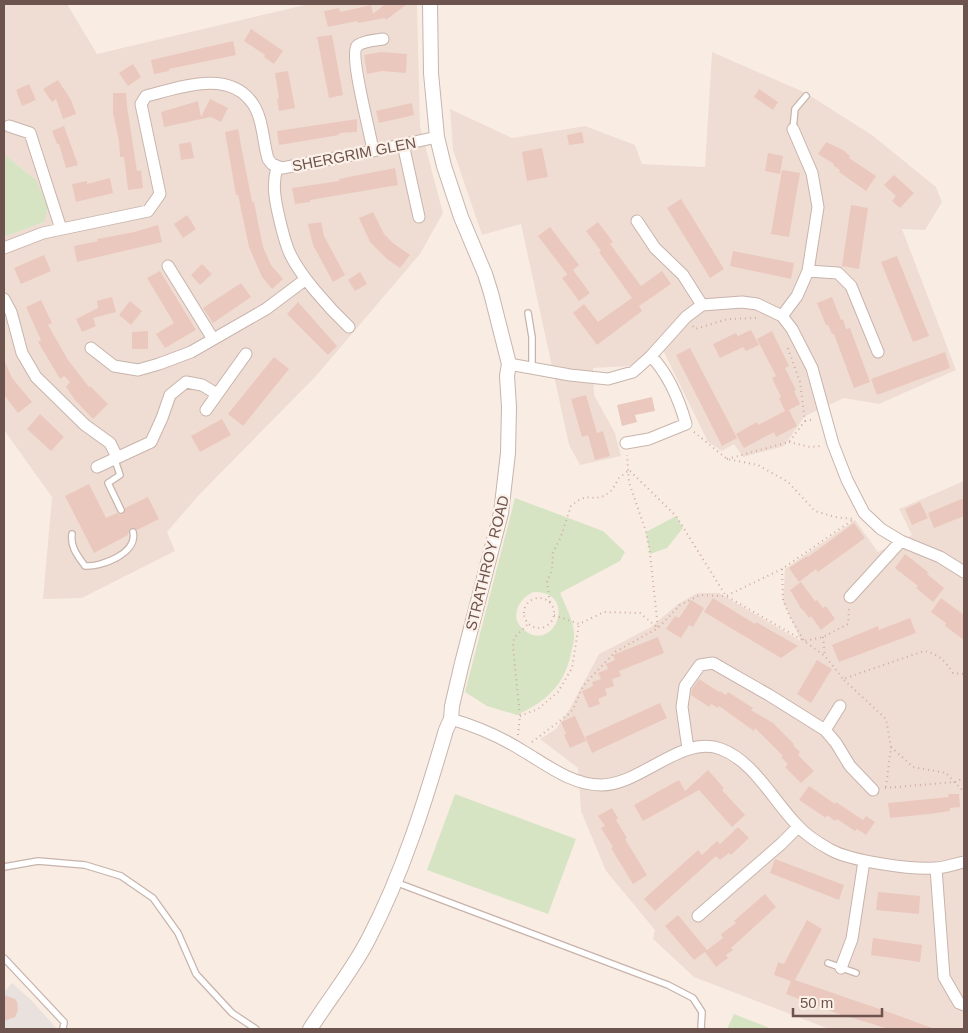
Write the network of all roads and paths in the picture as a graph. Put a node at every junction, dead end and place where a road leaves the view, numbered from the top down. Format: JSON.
{"nodes":[{"id":1,"x":430,"y":4,"type":"edge"},
{"id":2,"x":383,"y":39,"type":"dead end"},
{"id":3,"x":806,"y":96,"type":"dead end"},
{"id":4,"x":9,"y":126,"type":"dead end"},
{"id":5,"x":793,"y":128,"type":"joint"},
{"id":6,"x":437,"y":136,"type":"junction"},
{"id":7,"x":403,"y":144,"type":"junction"},
{"id":8,"x":374,"y":151,"type":"junction"},
{"id":9,"x":277,"y":167,"type":"junction"},
{"id":10,"x":420,"y":217,"type":"dead end"},
{"id":11,"x":638,"y":221,"type":"dead end"},
{"id":12,"x":61,"y":229,"type":"junction"},
{"id":13,"x":4,"y":248,"type":"edge"},
{"id":14,"x":168,"y":266,"type":"dead end"},
{"id":15,"x":808,"y":271,"type":"junction"},
{"id":16,"x":306,"y":278,"type":"junction"},
{"id":17,"x":4,"y":299,"type":"edge"},
{"id":18,"x":702,"y":306,"type":"junction"},
{"id":19,"x":528,"y":313,"type":"dead end"},
{"id":20,"x":782,"y":316,"type":"junction"},
{"id":21,"x":686,"y":317,"type":"junction"},
{"id":22,"x":765,"y":318,"type":"dead end"},
{"id":23,"x":349,"y":328,"type":"dead end"},
{"id":24,"x":213,"y":339,"type":"junction"},
{"id":25,"x":785,"y":341,"type":"dead end"},
{"id":26,"x":91,"y":348,"type":"dead end"},
{"id":27,"x":878,"y":352,"type":"dead end"},
{"id":28,"x":246,"y":354,"type":"dead end"},
{"id":29,"x":651,"y":356,"type":"junction"},
{"id":30,"x":508,"y":364,"type":"junction"},
{"id":31,"x":532,"y":368,"type":"junction"},
{"id":32,"x":217,"y":394,"type":"junction"},
{"id":33,"x":206,"y":410,"type":"dead end"},
{"id":34,"x":686,"y":424,"type":"junction"},
{"id":35,"x":789,"y":442,"type":"junction"},
{"id":36,"x":626,"y":443,"type":"joint"},
{"id":37,"x":833,"y":444,"type":"junction"},
{"id":38,"x":117,"y":458,"type":"junction"},
{"id":39,"x":727,"y":459,"type":"junction"},
{"id":40,"x":96,"y":467,"type":"dead end"},
{"id":41,"x":629,"y":470,"type":"junction"},
{"id":42,"x":121,"y":510,"type":"dead end"},
{"id":43,"x":864,"y":514,"type":"junction"},
{"id":44,"x":853,"y":519,"type":"junction"},
{"id":45,"x":133,"y":532,"type":"dead end"},
{"id":46,"x":72,"y":534,"type":"dead end"},
{"id":47,"x":901,"y":541,"type":"junction"},
{"id":48,"x":782,"y":569,"type":"junction"},
{"id":49,"x":964,"y":572,"type":"edge"},
{"id":50,"x":726,"y":596,"type":"junction"},
{"id":51,"x":850,"y":597,"type":"joint"},
{"id":52,"x":550,"y":602,"type":"junction"},
{"id":53,"x":554,"y":615,"type":"junction"},
{"id":54,"x":528,"y":624,"type":"junction"},
{"id":55,"x":579,"y":624,"type":"junction"},
{"id":56,"x":658,"y":628,"type":"junction"},
{"id":57,"x":823,"y":637,"type":"junction"},
{"id":58,"x":804,"y":640,"type":"junction"},
{"id":59,"x":824,"y":656,"type":"junction"},
{"id":60,"x":964,"y":674,"type":"edge"},
{"id":61,"x":843,"y":679,"type":"junction"},
{"id":62,"x":840,"y":706,"type":"dead end"},
{"id":63,"x":520,"y":716,"type":"junction"},
{"id":64,"x":451,"y":719,"type":"junction"},
{"id":65,"x":825,"y":730,"type":"junction"},
{"id":66,"x":891,"y":747,"type":"junction"},
{"id":67,"x":520,"y":749,"type":"junction"},
{"id":68,"x":688,"y":749,"type":"junction"},
{"id":69,"x":964,"y":778,"type":"edge"},
{"id":70,"x":955,"y":782,"type":"junction"},
{"id":71,"x":886,"y":787,"type":"junction"},
{"id":72,"x":873,"y":790,"type":"joint"},
{"id":73,"x":964,"y":792,"type":"edge"},
{"id":74,"x":798,"y":827,"type":"junction"},
{"id":75,"x":864,"y":861,"type":"junction"},
{"id":76,"x":964,"y":862,"type":"edge"},
{"id":77,"x":4,"y":867,"type":"edge"},
{"id":78,"x":936,"y":868,"type":"junction"},
{"id":79,"x":398,"y":876,"type":"junction"},
{"id":80,"x":698,"y":916,"type":"dead end"},
{"id":81,"x":4,"y":958,"type":"edge"},
{"id":82,"x":828,"y":963,"type":"dead end"},
{"id":83,"x":841,"y":968,"type":"junction"},
{"id":84,"x":856,"y":973,"type":"dead end"},
{"id":85,"x":964,"y":1005,"type":"edge"},
{"id":86,"x":63,"y":1029,"type":"edge"},
{"id":87,"x":256,"y":1029,"type":"edge"},
{"id":88,"x":310,"y":1029,"type":"edge"},
{"id":89,"x":701,"y":1029,"type":"edge"}],
"edges":[{"from":1,"to":6,"type":"street"},
{"from":2,"to":8,"type":"street"},
{"from":3,"to":5,"type":"lane"},
{"from":4,"to":12,"type":"street"},
{"from":5,"to":15,"type":"street"},
{"from":6,"to":7,"type":"street","name":"SHERGRIM GLEN"},
{"from":6,"to":30,"type":"street","name":"STRATHROY ROAD"},
{"from":7,"to":8,"type":"street","name":"SHERGRIM GLEN"},
{"from":7,"to":10,"type":"street"},
{"from":8,"to":9,"type":"street","name":"SHERGRIM GLEN"},
{"from":9,"to":12,"type":"street","name":"SHERGRIM GLEN"},
{"from":9,"to":16,"type":"street"},
{"from":11,"to":18,"type":"street"},
{"from":12,"to":13,"type":"street","name":"SHERGRIM GLEN"},
{"from":14,"to":24,"type":"street"},
{"from":15,"to":20,"type":"street"},
{"from":15,"to":27,"type":"street"},
{"from":16,"to":23,"type":"street"},
{"from":16,"to":24,"type":"street"},
{"from":17,"to":38,"type":"street"},
{"from":18,"to":20,"type":"street"},
{"from":18,"to":21,"type":"street"},
{"from":19,"to":31,"type":"lane"},
{"from":20,"to":37,"type":"street"},
{"from":21,"to":22,"type":"path"},
{"from":21,"to":29,"type":"street"},
{"from":24,"to":26,"type":"street"},
{"from":25,"to":35,"type":"path"},
{"from":28,"to":32,"type":"street"},
{"from":29,"to":31,"type":"street"},
{"from":29,"to":34,"type":"street"},
{"from":30,"to":31,"type":"street"},
{"from":30,"to":64,"type":"street","name":"STRATHROY ROAD"},
{"from":32,"to":33,"type":"street"},
{"from":32,"to":38,"type":"street"},
{"from":34,"to":36,"type":"street"},
{"from":34,"to":39,"type":"path"},
{"from":35,"to":37,"type":"path"},
{"from":35,"to":39,"type":"path"},
{"from":36,"to":41,"type":"path"},
{"from":37,"to":43,"type":"street"},
{"from":38,"to":40,"type":"street"},
{"from":38,"to":42,"type":"lane"},
{"from":39,"to":44,"type":"path"},
{"from":41,"to":50,"type":"path"},
{"from":41,"to":52,"type":"path"},
{"from":41,"to":56,"type":"path"},
{"from":43,"to":44,"type":"path"},
{"from":43,"to":47,"type":"street"},
{"from":44,"to":48,"type":"path"},
{"from":45,"to":46,"type":"lane"},
{"from":47,"to":49,"type":"street"},
{"from":47,"to":51,"type":"street"},
{"from":48,"to":50,"type":"path"},
{"from":48,"to":58,"type":"path"},
{"from":50,"to":56,"type":"path"},
{"from":50,"to":58,"type":"path"},
{"from":51,"to":57,"type":"path"},
{"from":52,"to":53,"type":"path"},
{"from":52,"to":54,"type":"path"},
{"from":53,"to":54,"type":"path"},
{"from":53,"to":55,"type":"path"},
{"from":54,"to":63,"type":"path"},
{"from":55,"to":56,"type":"path"},
{"from":55,"to":63,"type":"path"},
{"from":56,"to":67,"type":"path"},
{"from":57,"to":58,"type":"path"},
{"from":57,"to":59,"type":"path"},
{"from":58,"to":59,"type":"path"},
{"from":59,"to":61,"type":"path"},
{"from":60,"to":61,"type":"path"},
{"from":61,"to":66,"type":"path"},
{"from":62,"to":65,"type":"street"},
{"from":63,"to":67,"type":"path"},
{"from":64,"to":67,"type":"street"},
{"from":64,"to":79,"type":"street","name":"STRATHROY ROAD"},
{"from":65,"to":68,"type":"street"},
{"from":65,"to":72,"type":"street"},
{"from":66,"to":70,"type":"path"},
{"from":66,"to":71,"type":"path"},
{"from":67,"to":68,"type":"street"},
{"from":68,"to":74,"type":"street"},
{"from":69,"to":70,"type":"path"},
{"from":70,"to":71,"type":"path"},
{"from":70,"to":73,"type":"path"},
{"from":71,"to":72,"type":"path"},
{"from":74,"to":75,"type":"street"},
{"from":74,"to":80,"type":"street"},
{"from":75,"to":78,"type":"street"},
{"from":75,"to":83,"type":"street"},
{"from":76,"to":78,"type":"street"},
{"from":77,"to":87,"type":"lane"},
{"from":78,"to":85,"type":"street"},
{"from":79,"to":88,"type":"street","name":"STRATHROY ROAD"},
{"from":79,"to":89,"type":"lane"},
{"from":81,"to":86,"type":"lane"},
{"from":82,"to":83,"type":"lane"},
{"from":83,"to":84,"type":"lane"}]}
